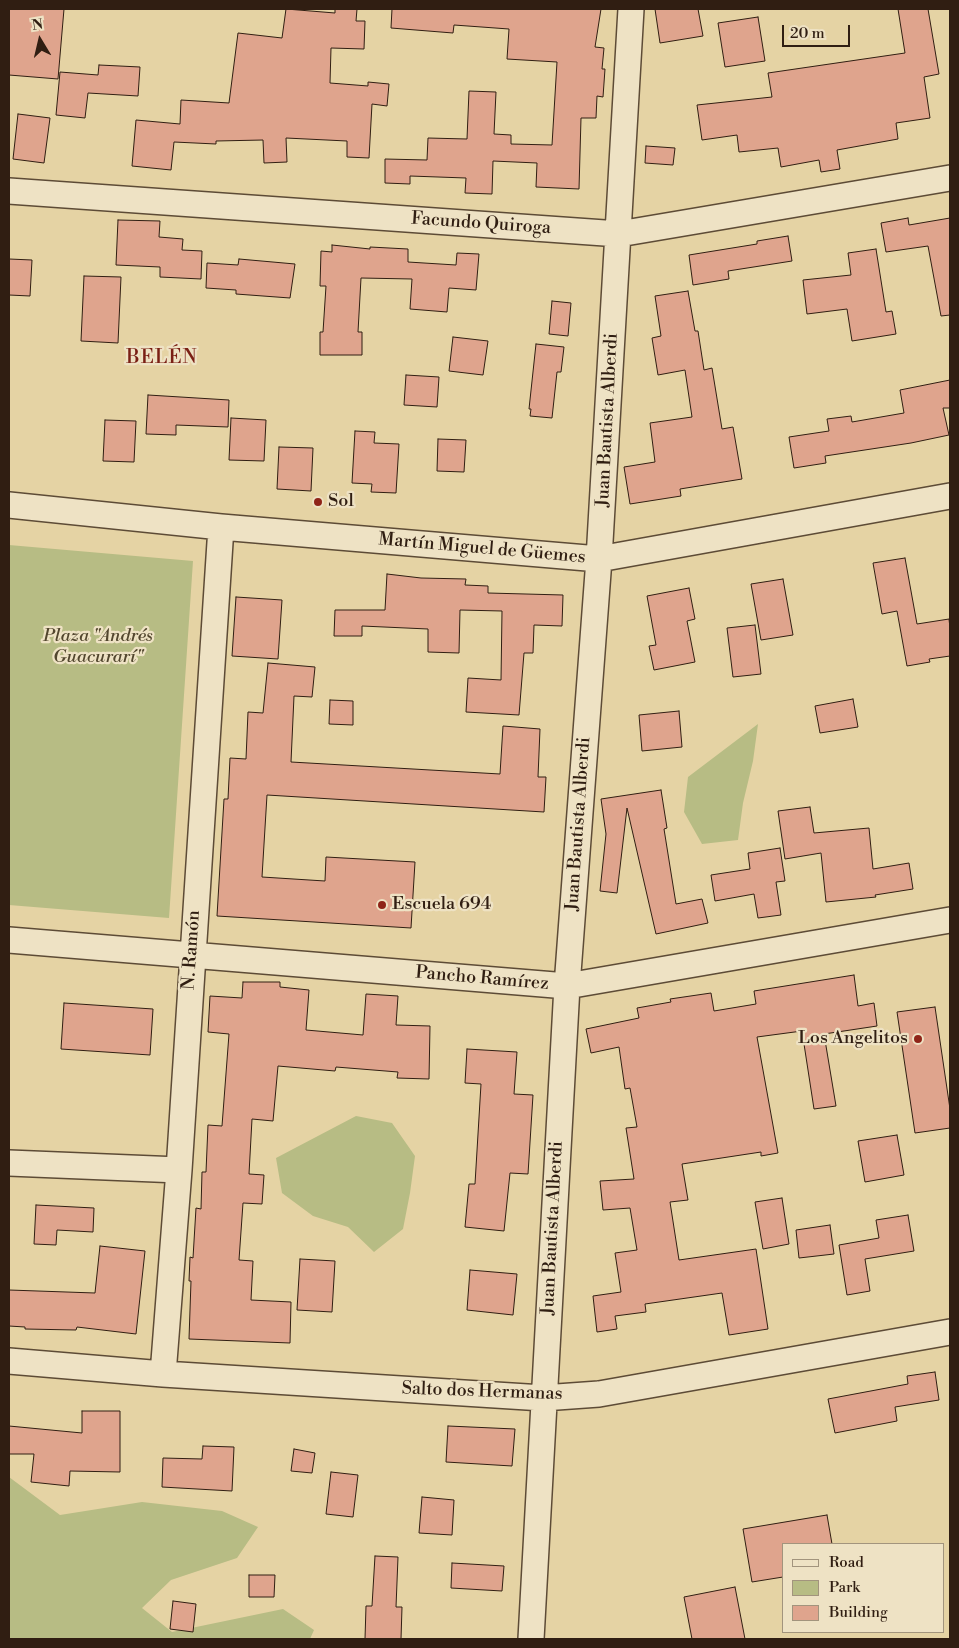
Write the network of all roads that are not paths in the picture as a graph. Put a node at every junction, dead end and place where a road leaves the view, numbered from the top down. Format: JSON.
{"nodes":[{"id":1,"x":631,"y":9,"type":"edge"},
{"id":2,"x":950,"y":178,"type":"edge"},
{"id":3,"x":9,"y":191,"type":"edge"},
{"id":4,"x":619,"y":234,"type":"junction"},
{"id":5,"x":950,"y":496,"type":"edge"},
{"id":6,"x":9,"y":505,"type":"edge"},
{"id":7,"x":221,"y":527,"type":"junction"},
{"id":8,"x":599,"y":559,"type":"junction"},
{"id":9,"x":950,"y":920,"type":"edge"},
{"id":10,"x":9,"y":940,"type":"edge"},
{"id":11,"x":192,"y":955,"type":"junction"},
{"id":12,"x":567,"y":986,"type":"junction"},
{"id":13,"x":9,"y":1163,"type":"edge"},
{"id":14,"x":179,"y":1170,"type":"junction"},
{"id":15,"x":950,"y":1332,"type":"edge"},
{"id":16,"x":9,"y":1361,"type":"edge"},
{"id":17,"x":163,"y":1374,"type":"junction"},
{"id":18,"x":544,"y":1398,"type":"junction"},
{"id":19,"x":531,"y":1639,"type":"edge"}],
"edges":[{"from":1,"to":4,"type":"street","name":"Juan Bautista Alberdi"},
{"from":2,"to":4,"type":"street","name":"Facundo Quiroga"},
{"from":3,"to":4,"type":"street","name":"Facundo Quiroga"},
{"from":4,"to":8,"type":"street","name":"Juan Bautista Alberdi"},
{"from":5,"to":8,"type":"street","name":"Martín Miguel de Güemes"},
{"from":6,"to":7,"type":"street","name":"Martín Miguel de Güemes"},
{"from":7,"to":8,"type":"street","name":"Martín Miguel de Güemes"},
{"from":7,"to":11,"type":"street","name":"N. Ramón"},
{"from":8,"to":12,"type":"street","name":"Juan Bautista Alberdi"},
{"from":9,"to":12,"type":"street","name":"Pancho Ramírez"},
{"from":10,"to":11,"type":"street","name":"Pancho Ramírez"},
{"from":11,"to":12,"type":"street","name":"Pancho Ramírez"},
{"from":11,"to":14,"type":"street","name":"N. Ramón"},
{"from":12,"to":18,"type":"street","name":"Juan Bautista Alberdi"},
{"from":13,"to":14,"type":"street"},
{"from":14,"to":17,"type":"street","name":"N. Ramón"},
{"from":15,"to":18,"type":"street","name":"Salto dos Hermanas"},
{"from":16,"to":17,"type":"street","name":"Salto dos Hermanas"},
{"from":17,"to":18,"type":"street","name":"Salto dos Hermanas"},
{"from":18,"to":19,"type":"street","name":"Juan Bautista Alberdi"}]}
